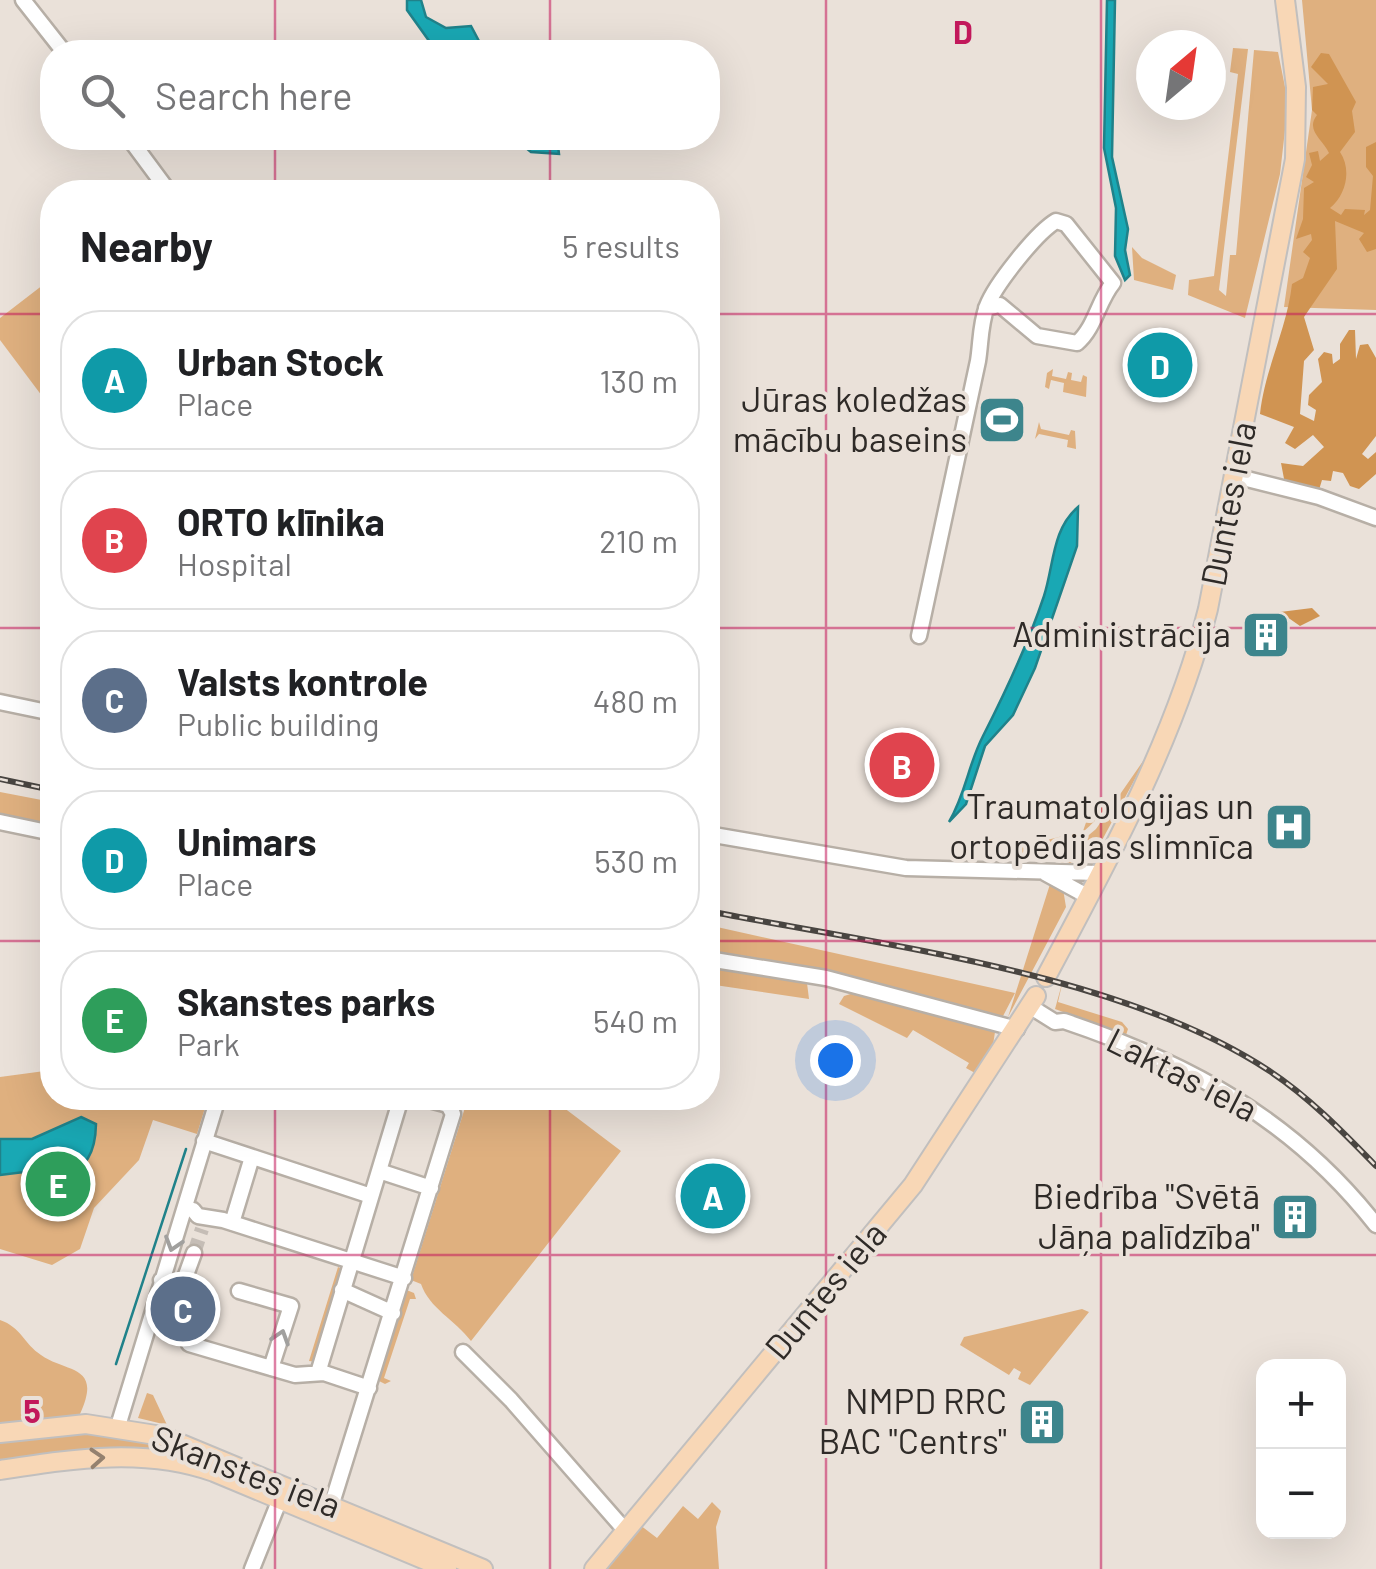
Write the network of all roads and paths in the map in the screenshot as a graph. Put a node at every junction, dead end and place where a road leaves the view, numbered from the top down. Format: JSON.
{"nodes":[{"id":1,"x":23,"y":0,"type":"edge"},
{"id":2,"x":1284,"y":0,"type":"edge"},
{"id":3,"x":55,"y":40,"type":"edge"},
{"id":4,"x":138,"y":150,"type":"edge"},
{"id":5,"x":159,"y":180,"type":"edge"},
{"id":6,"x":986,"y":308,"type":"junction"},
{"id":7,"x":1235,"y":476,"type":"junction"},
{"id":8,"x":1376,"y":518,"type":"edge"},
{"id":9,"x":919,"y":636,"type":"dead end"},
{"id":10,"x":0,"y":702,"type":"edge"},
{"id":11,"x":40,"y":710,"type":"edge"},
{"id":12,"x":0,"y":822,"type":"edge"},
{"id":13,"x":40,"y":830,"type":"edge"},
{"id":14,"x":720,"y":836,"type":"edge"},
{"id":15,"x":1030,"y":869,"type":"junction"},
{"id":16,"x":1098,"y":873,"type":"junction"},
{"id":17,"x":1087,"y":896,"type":"junction"},
{"id":18,"x":720,"y":961,"type":"edge"},
{"id":19,"x":1046,"y":977,"type":"dead end"},
{"id":20,"x":1034,"y":1002,"type":"joint"},
{"id":21,"x":1018,"y":1029,"type":"junction"},
{"id":22,"x":214,"y":1110,"type":"edge"},
{"id":23,"x":397,"y":1110,"type":"edge"},
{"id":24,"x":450,"y":1110,"type":"edge"},
{"id":25,"x":204,"y":1141,"type":"junction"},
{"id":26,"x":252,"y":1157,"type":"junction"},
{"id":27,"x":379,"y":1170,"type":"junction"},
{"id":28,"x":431,"y":1188,"type":"junction"},
{"id":29,"x":372,"y":1196,"type":"junction"},
{"id":30,"x":196,"y":1216,"type":"junction"},
{"id":31,"x":228,"y":1221,"type":"junction"},
{"id":32,"x":1376,"y":1225,"type":"edge"},
{"id":33,"x":194,"y":1253,"type":"tunnel mouth"},
{"id":34,"x":352,"y":1260,"type":"junction"},
{"id":35,"x":404,"y":1278,"type":"junction"},
{"id":36,"x":162,"y":1280,"type":"junction"},
{"id":37,"x":342,"y":1290,"type":"junction"},
{"id":38,"x":238,"y":1291,"type":"dead end"},
{"id":39,"x":393,"y":1313,"type":"junction"},
{"id":40,"x":189,"y":1344,"type":"dead end"},
{"id":41,"x":463,"y":1352,"type":"dead end"},
{"id":42,"x":271,"y":1368,"type":"junction"},
{"id":43,"x":318,"y":1373,"type":"junction"},
{"id":44,"x":369,"y":1388,"type":"junction"},
{"id":45,"x":118,"y":1426,"type":"junction"},
{"id":46,"x":0,"y":1434,"type":"edge"},
{"id":47,"x":0,"y":1470,"type":"edge"},
{"id":48,"x":280,"y":1499,"type":"junction"},
{"id":49,"x":330,"y":1512,"type":"junction"},
{"id":50,"x":624,"y":1529,"type":"junction"},
{"id":51,"x":252,"y":1569,"type":"edge"},
{"id":52,"x":447,"y":1569,"type":"edge"},
{"id":53,"x":483,"y":1569,"type":"edge"},
{"id":54,"x":594,"y":1569,"type":"edge"}],
"edges":[{"from":1,"to":3,"type":"street"},
{"from":2,"to":7,"type":"main road","name":"Duntes iela"},
{"from":4,"to":5,"type":"street"},
{"from":6,"to":6,"type":"street"},
{"from":6,"to":9,"type":"street"},
{"from":7,"to":8,"type":"street"},
{"from":7,"to":16,"type":"main road","name":"Duntes iela"},
{"from":10,"to":11,"type":"street"},
{"from":12,"to":13,"type":"street"},
{"from":14,"to":15,"type":"street"},
{"from":15,"to":16,"type":"street"},
{"from":15,"to":17,"type":"street"},
{"from":16,"to":17,"type":"main road","name":"Duntes iela"},
{"from":17,"to":19,"type":"main road","name":"Duntes iela"},
{"from":18,"to":21,"type":"street"},
{"from":20,"to":21,"type":"main road","name":"Duntes iela"},
{"from":20,"to":32,"type":"street","name":"Laktas iela"},
{"from":21,"to":50,"type":"main road","name":"Duntes iela"},
{"from":22,"to":25,"type":"street"},
{"from":23,"to":27,"type":"street"},
{"from":24,"to":28,"type":"street"},
{"from":25,"to":26,"type":"street"},
{"from":25,"to":30,"type":"street"},
{"from":26,"to":29,"type":"street"},
{"from":26,"to":31,"type":"street"},
{"from":27,"to":28,"type":"street"},
{"from":27,"to":29,"type":"street"},
{"from":28,"to":35,"type":"street"},
{"from":29,"to":34,"type":"street"},
{"from":30,"to":31,"type":"street"},
{"from":30,"to":36,"type":"street","one_way":true},
{"from":31,"to":34,"type":"street"},
{"from":33,"to":36,"type":"street"},
{"from":34,"to":35,"type":"street"},
{"from":34,"to":37,"type":"street"},
{"from":35,"to":39,"type":"street"},
{"from":36,"to":45,"type":"street"},
{"from":37,"to":39,"type":"street"},
{"from":37,"to":43,"type":"street"},
{"from":42,"to":38,"type":"street","one_way":true},
{"from":39,"to":44,"type":"street"},
{"from":40,"to":42,"type":"street"},
{"from":41,"to":50,"type":"street"},
{"from":42,"to":43,"type":"street"},
{"from":43,"to":44,"type":"street"},
{"from":44,"to":49,"type":"street"},
{"from":45,"to":46,"type":"main road","name":"Skanstes iela"},
{"from":45,"to":49,"type":"main road","name":"Skanstes iela"},
{"from":47,"to":48,"type":"main road","name":"Skanstes iela","one_way":true},
{"from":48,"to":49,"type":"main road","name":"Skanstes iela"},
{"from":48,"to":51,"type":"street"},
{"from":49,"to":52,"type":"main road","name":"Skanstes iela"},
{"from":49,"to":53,"type":"main road","name":"Skanstes iela"},
{"from":50,"to":54,"type":"main road","name":"Duntes iela"}]}
